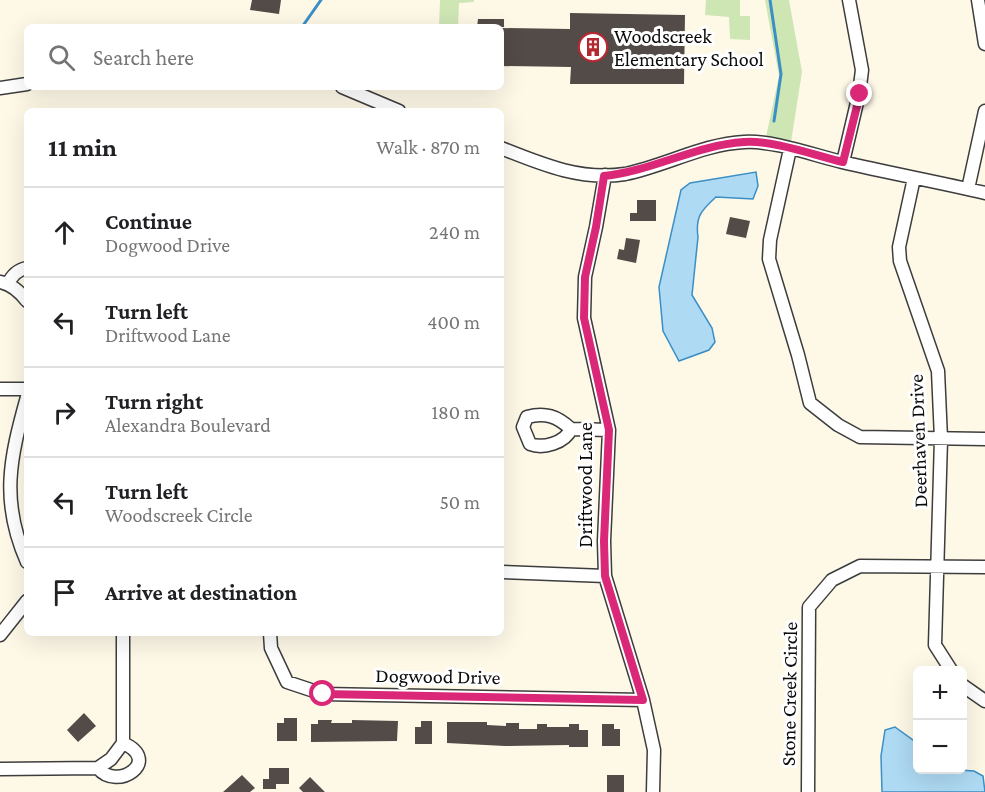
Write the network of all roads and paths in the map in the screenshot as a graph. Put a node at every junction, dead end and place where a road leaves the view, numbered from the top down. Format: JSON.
{"nodes":[{"id":1,"x":849,"y":0,"type":"edge"},
{"id":2,"x":978,"y":0,"type":"edge"},
{"id":3,"x":985,"y":44,"type":"edge"},
{"id":4,"x":24,"y":84,"type":"edge"},
{"id":5,"x":0,"y":88,"type":"edge"},
{"id":6,"x":347,"y":90,"type":"edge"},
{"id":7,"x":373,"y":106,"type":"edge"},
{"id":8,"x":985,"y":111,"type":"edge"},
{"id":9,"x":504,"y":149,"type":"edge"},
{"id":10,"x":790,"y":149,"type":"junction"},
{"id":11,"x":843,"y":162,"type":"junction"},
{"id":12,"x":604,"y":176,"type":"junction"},
{"id":13,"x":914,"y":178,"type":"junction"},
{"id":14,"x":968,"y":189,"type":"junction"},
{"id":15,"x":985,"y":193,"type":"edge"},
{"id":16,"x":24,"y":269,"type":"edge"},
{"id":17,"x":4,"y":283,"type":"edge"},
{"id":18,"x":24,"y":298,"type":"edge"},
{"id":19,"x":0,"y":389,"type":"edge"},
{"id":20,"x":24,"y":389,"type":"edge"},
{"id":21,"x":24,"y":408,"type":"edge"},
{"id":22,"x":571,"y":429,"type":"dead end"},
{"id":23,"x":609,"y":430,"type":"junction"},
{"id":24,"x":941,"y":439,"type":"junction"},
{"id":25,"x":985,"y":439,"type":"edge"},
{"id":26,"x":24,"y":555,"type":"edge"},
{"id":27,"x":939,"y":566,"type":"junction"},
{"id":28,"x":985,"y":567,"type":"edge"},
{"id":29,"x":504,"y":572,"type":"edge"},
{"id":30,"x":605,"y":576,"type":"junction"},
{"id":31,"x":24,"y":605,"type":"edge"},
{"id":32,"x":0,"y":635,"type":"edge"},
{"id":33,"x":123,"y":636,"type":"edge"},
{"id":34,"x":270,"y":636,"type":"edge"},
{"id":35,"x":948,"y":666,"type":"edge"},
{"id":36,"x":967,"y":688,"type":"edge"},
{"id":37,"x":643,"y":700,"type":"junction"},
{"id":38,"x":985,"y":701,"type":"edge"},
{"id":39,"x":123,"y":743,"type":"junction"},
{"id":40,"x":98,"y":768,"type":"junction"},
{"id":41,"x":0,"y":770,"type":"edge"},
{"id":42,"x":653,"y":792,"type":"edge"},
{"id":43,"x":808,"y":792,"type":"edge"}],
"edges":[{"from":1,"to":11,"type":"street"},
{"from":2,"to":3,"type":"street"},
{"from":4,"to":5,"type":"street"},
{"from":6,"to":7,"type":"street"},
{"from":8,"to":14,"type":"street"},
{"from":9,"to":12,"type":"street"},
{"from":10,"to":11,"type":"street"},
{"from":10,"to":12,"type":"street"},
{"from":10,"to":24,"type":"street"},
{"from":11,"to":13,"type":"street"},
{"from":12,"to":23,"type":"street","name":"Driftwood Lane"},
{"from":13,"to":14,"type":"street"},
{"from":13,"to":24,"type":"street","name":"Deerhaven Drive"},
{"from":14,"to":15,"type":"street"},
{"from":16,"to":17,"type":"street"},
{"from":17,"to":18,"type":"street"},
{"from":19,"to":20,"type":"street"},
{"from":21,"to":26,"type":"street"},
{"from":22,"to":23,"type":"street"},
{"from":23,"to":30,"type":"street","name":"Driftwood Lane"},
{"from":24,"to":25,"type":"street"},
{"from":24,"to":27,"type":"street","name":"Deerhaven Drive"},
{"from":27,"to":28,"type":"street","name":"Stone Creek Circle"},
{"from":27,"to":35,"type":"street","name":"Deerhaven Drive"},
{"from":27,"to":43,"type":"street","name":"Stone Creek Circle"},
{"from":29,"to":30,"type":"street"},
{"from":30,"to":37,"type":"street","name":"Driftwood Lane"},
{"from":31,"to":32,"type":"street"},
{"from":33,"to":39,"type":"street"},
{"from":34,"to":37,"type":"street","name":"Dogwood Drive"},
{"from":36,"to":38,"type":"street"},
{"from":37,"to":42,"type":"street","name":"Driftwood Lane"},
{"from":39,"to":40,"type":"street"},
{"from":39,"to":40,"type":"street"},
{"from":40,"to":41,"type":"street"}]}
